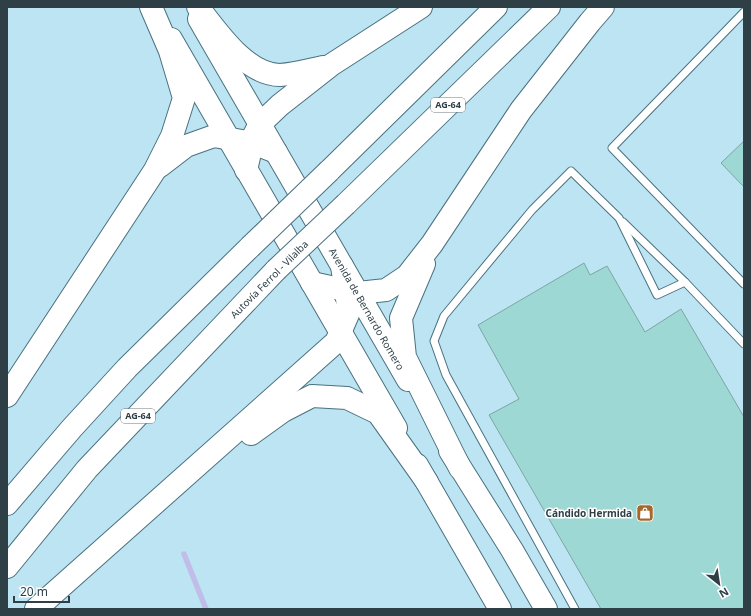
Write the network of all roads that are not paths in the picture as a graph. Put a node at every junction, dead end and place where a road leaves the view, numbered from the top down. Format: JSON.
{"nodes":[{"id":1,"x":152,"y":7,"type":"edge"},
{"id":2,"x":192,"y":7,"type":"edge"},
{"id":3,"x":198,"y":7,"type":"edge"},
{"id":4,"x":421,"y":7,"type":"edge"},
{"id":5,"x":496,"y":7,"type":"edge"},
{"id":6,"x":549,"y":7,"type":"edge"},
{"id":7,"x":603,"y":7,"type":"edge"},
{"id":8,"x":744,"y":12,"type":"edge"},
{"id":9,"x":332,"y":65,"type":"junction"},
{"id":10,"x":256,"y":134,"type":"junction"},
{"id":11,"x":228,"y":138,"type":"junction"},
{"id":12,"x":155,"y":170,"type":"junction"},
{"id":13,"x":246,"y":170,"type":"junction"},
{"id":14,"x":619,"y":218,"type":"junction"},
{"id":15,"x":432,"y":244,"type":"junction"},
{"id":16,"x":685,"y":282,"type":"junction"},
{"id":17,"x":312,"y":283,"type":"junction"},
{"id":18,"x":744,"y":284,"type":"edge"},
{"id":19,"x":353,"y":291,"type":"junction"},
{"id":20,"x":341,"y":334,"type":"junction"},
{"id":21,"x":743,"y":341,"type":"edge"},
{"id":22,"x":7,"y":396,"type":"edge"},
{"id":23,"x":460,"y":468,"type":"junction"},
{"id":24,"x":427,"y":482,"type":"junction"},
{"id":25,"x":7,"y":504,"type":"edge"},
{"id":26,"x":128,"y":525,"type":"junction"},
{"id":27,"x":7,"y":567,"type":"edge"},
{"id":28,"x":36,"y":609,"type":"edge"},
{"id":29,"x":500,"y":609,"type":"edge"},
{"id":30,"x":546,"y":609,"type":"edge"},
{"id":31,"x":575,"y":609,"type":"edge"}],
"edges":[{"from":1,"to":11,"type":"highway"},
{"from":1,"to":12,"type":"highway"},
{"from":2,"to":10,"type":"highway"},
{"from":3,"to":9,"type":"highway"},
{"from":4,"to":9,"type":"highway"},
{"from":5,"to":25,"type":"highway","bridge":true},
{"from":6,"to":27,"type":"highway","name":"Autovía Ferrol - Vilalba","number":"AG-64","bridge":true},
{"from":7,"to":15,"type":"highway"},
{"from":8,"to":18,"type":"lane"},
{"from":9,"to":10,"type":"highway"},
{"from":10,"to":11,"type":"highway"},
{"from":10,"to":13,"type":"highway"},
{"from":10,"to":19,"type":"highway","name":"Avenida de Bernardo Romero"},
{"from":11,"to":12,"type":"highway"},
{"from":11,"to":13,"type":"highway"},
{"from":12,"to":22,"type":"highway"},
{"from":13,"to":17,"type":"highway"},
{"from":14,"to":16,"type":"lane"},
{"from":14,"to":16,"type":"lane"},
{"from":14,"to":31,"type":"lane"},
{"from":15,"to":19,"type":"highway"},
{"from":15,"to":23,"type":"highway"},
{"from":16,"to":21,"type":"lane"},
{"from":17,"to":19,"type":"highway"},
{"from":17,"to":20,"type":"highway"},
{"from":19,"to":20,"type":"highway"},
{"from":19,"to":23,"type":"highway","name":"Avenida de Bernardo Romero"},
{"from":20,"to":24,"type":"highway"},
{"from":20,"to":26,"type":"highway"},
{"from":23,"to":30,"type":"highway","name":"Avenida de Bernardo Romero"},
{"from":24,"to":26,"type":"highway"},
{"from":24,"to":29,"type":"highway"},
{"from":26,"to":28,"type":"highway"}]}
